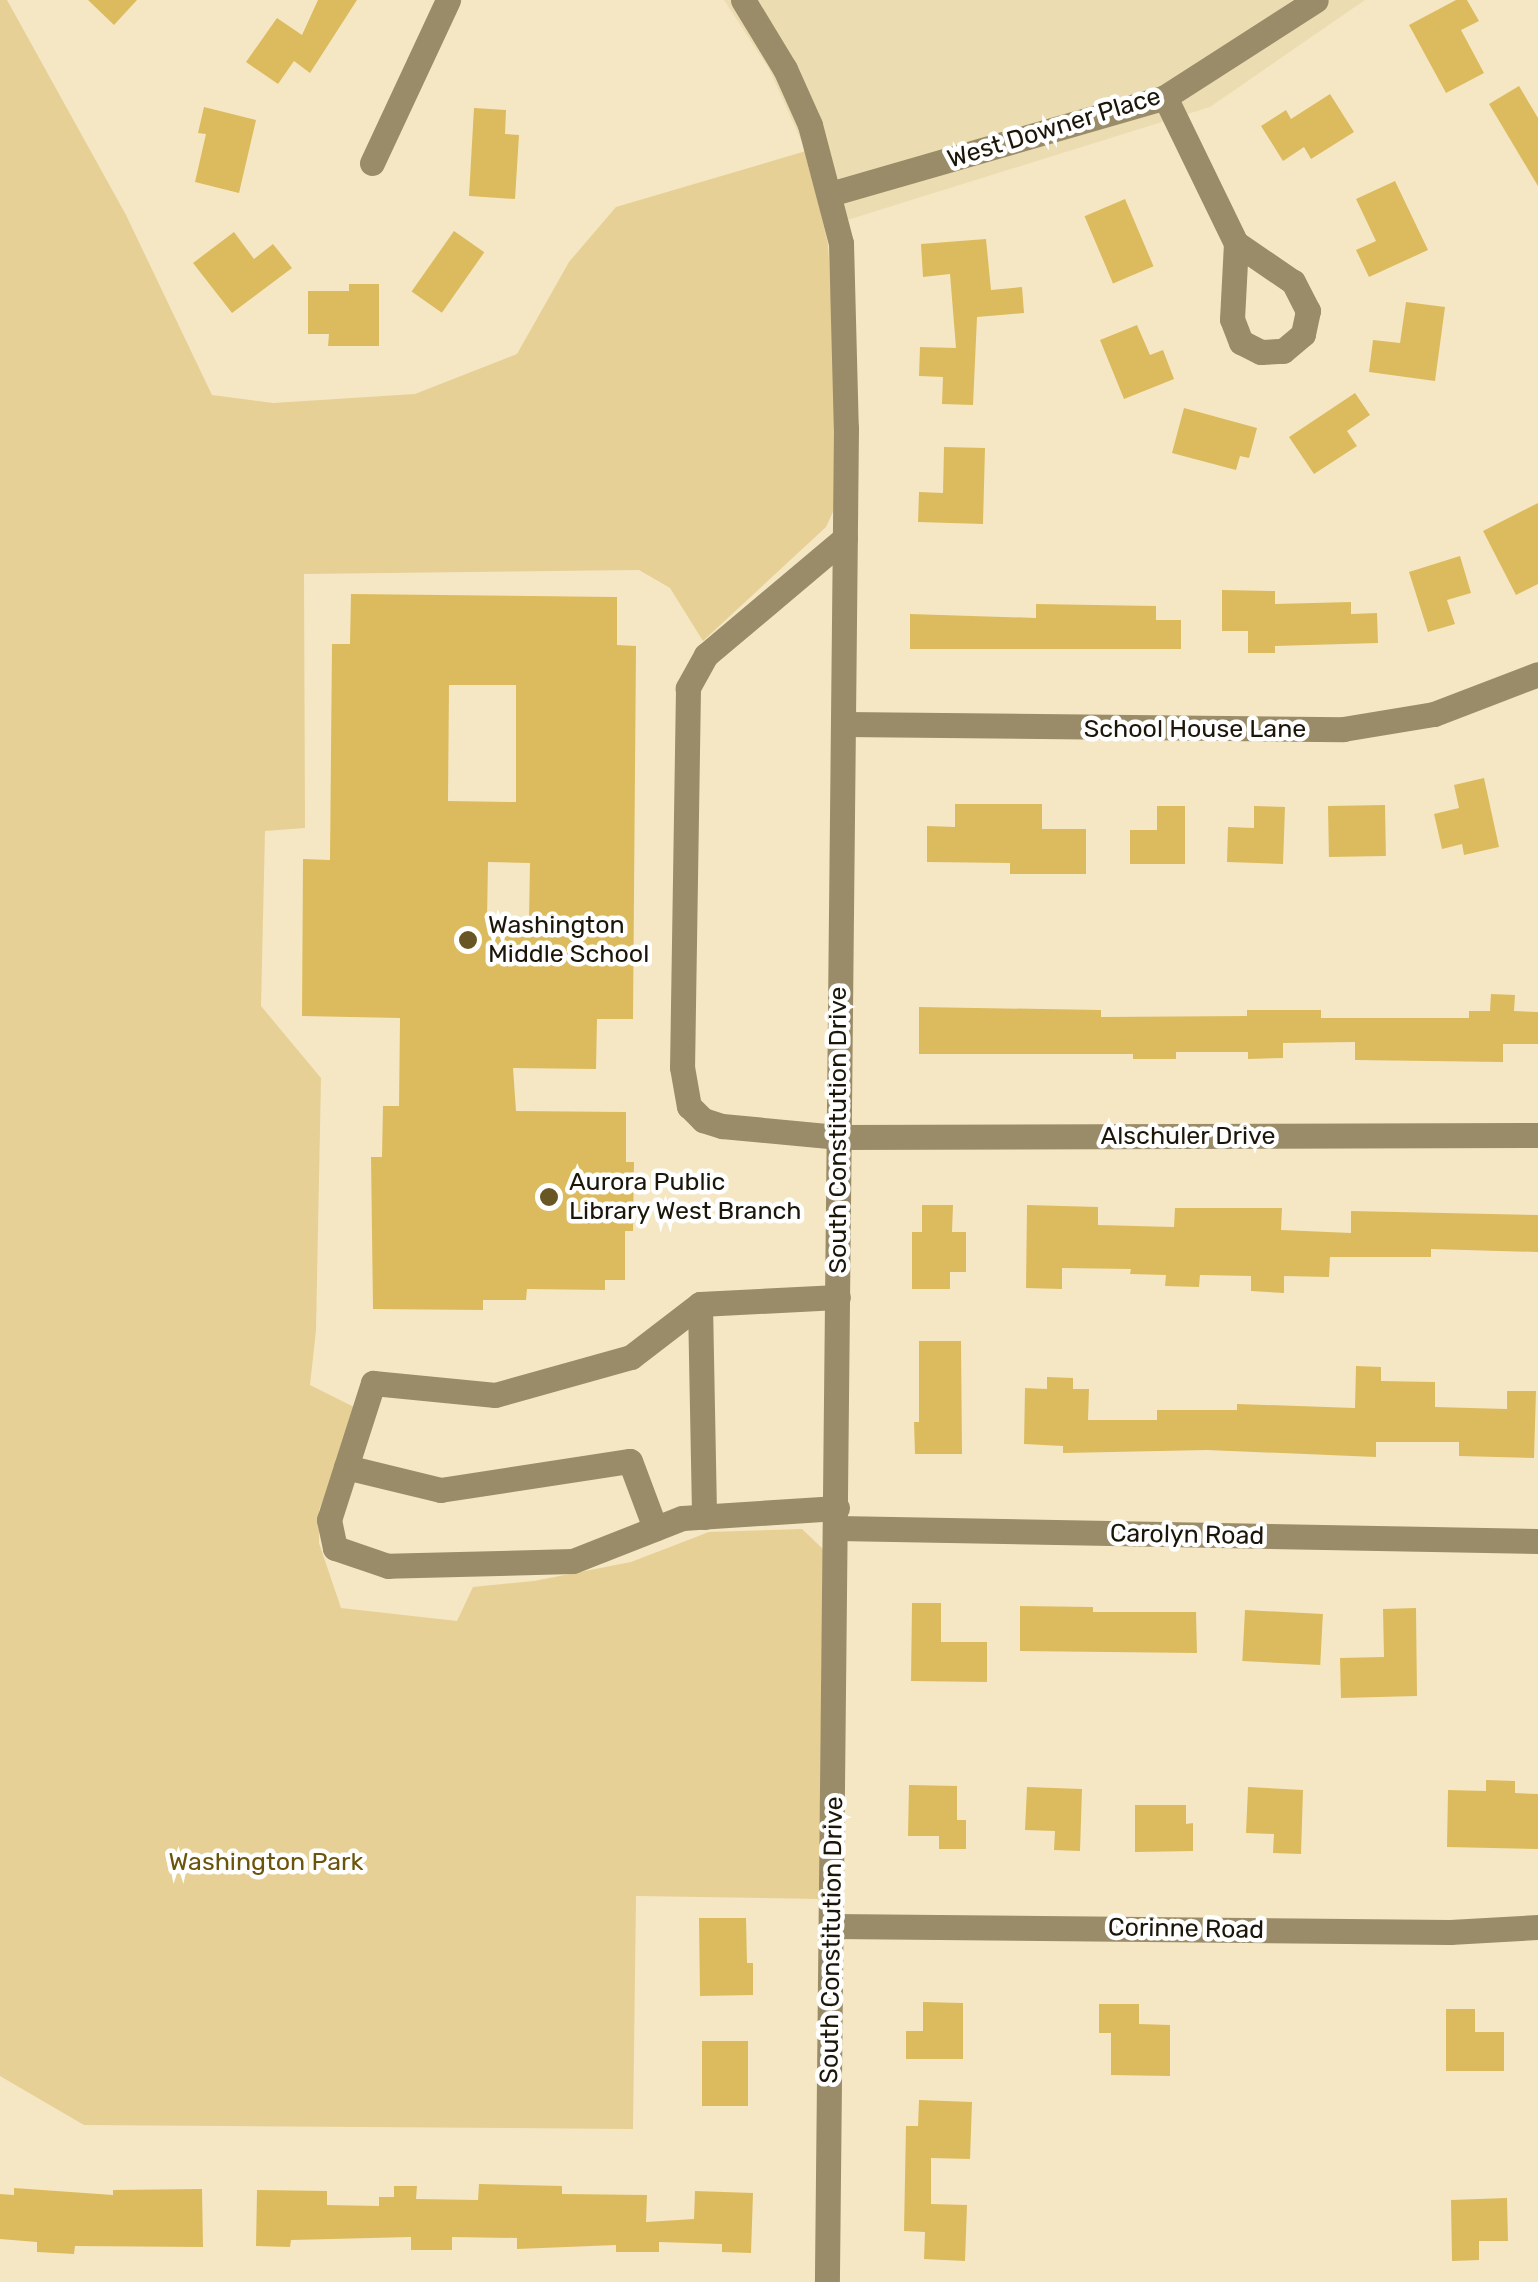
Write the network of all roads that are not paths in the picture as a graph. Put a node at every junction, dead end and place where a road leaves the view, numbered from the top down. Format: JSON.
{"nodes":[{"id":1,"x":448,"y":0,"type":"edge"},
{"id":2,"x":743,"y":0,"type":"edge"},
{"id":3,"x":1316,"y":0,"type":"edge"},
{"id":4,"x":1166,"y":97,"type":"junction"},
{"id":5,"x":372,"y":163,"type":"dead end"},
{"id":6,"x":830,"y":194,"type":"junction"},
{"id":7,"x":1236,"y":243,"type":"dead end"},
{"id":8,"x":845,"y":538,"type":"junction"},
{"id":9,"x":1538,"y":674,"type":"edge"},
{"id":10,"x":844,"y":724,"type":"junction"},
{"id":11,"x":1538,"y":1134,"type":"edge"},
{"id":12,"x":839,"y":1138,"type":"junction"},
{"id":13,"x":838,"y":1297,"type":"junction"},
{"id":14,"x":700,"y":1304,"type":"junction"},
{"id":15,"x":346,"y":1467,"type":"junction"},
{"id":16,"x":704,"y":1517,"type":"junction"},
{"id":17,"x":837,"y":1518,"type":"junction"},
{"id":18,"x":655,"y":1528,"type":"junction"},
{"id":19,"x":1538,"y":1541,"type":"edge"},
{"id":20,"x":833,"y":1926,"type":"junction"},
{"id":21,"x":1538,"y":1928,"type":"edge"},
{"id":22,"x":827,"y":2282,"type":"edge"}],
"edges":[{"from":1,"to":5,"type":"street"},
{"from":2,"to":6,"type":"street","name":"South Constitution Drive"},
{"from":3,"to":4,"type":"street","name":"West Downer Place"},
{"from":4,"to":6,"type":"street","name":"West Downer Place"},
{"from":4,"to":7,"type":"street"},
{"from":6,"to":8,"type":"street","name":"South Constitution Drive"},
{"from":8,"to":10,"type":"street","name":"South Constitution Drive"},
{"from":8,"to":12,"type":"street","name":"Alschuler Drive"},
{"from":9,"to":10,"type":"street","name":"School House Lane"},
{"from":10,"to":12,"type":"street","name":"South Constitution Drive"},
{"from":11,"to":12,"type":"street","name":"Alschuler Drive"},
{"from":12,"to":13,"type":"street","name":"South Constitution Drive"},
{"from":13,"to":14,"type":"street"},
{"from":13,"to":17,"type":"street","name":"South Constitution Drive"},
{"from":14,"to":15,"type":"street"},
{"from":14,"to":16,"type":"street"},
{"from":15,"to":18,"type":"street"},
{"from":15,"to":18,"type":"street","name":"Carolyn Road"},
{"from":16,"to":17,"type":"street","name":"Carolyn Road"},
{"from":16,"to":18,"type":"street","name":"Carolyn Road"},
{"from":17,"to":19,"type":"street","name":"Carolyn Road"},
{"from":17,"to":20,"type":"street","name":"South Constitution Drive"},
{"from":20,"to":21,"type":"street","name":"Corinne Road"},
{"from":20,"to":22,"type":"street","name":"South Constitution Drive"}]}
